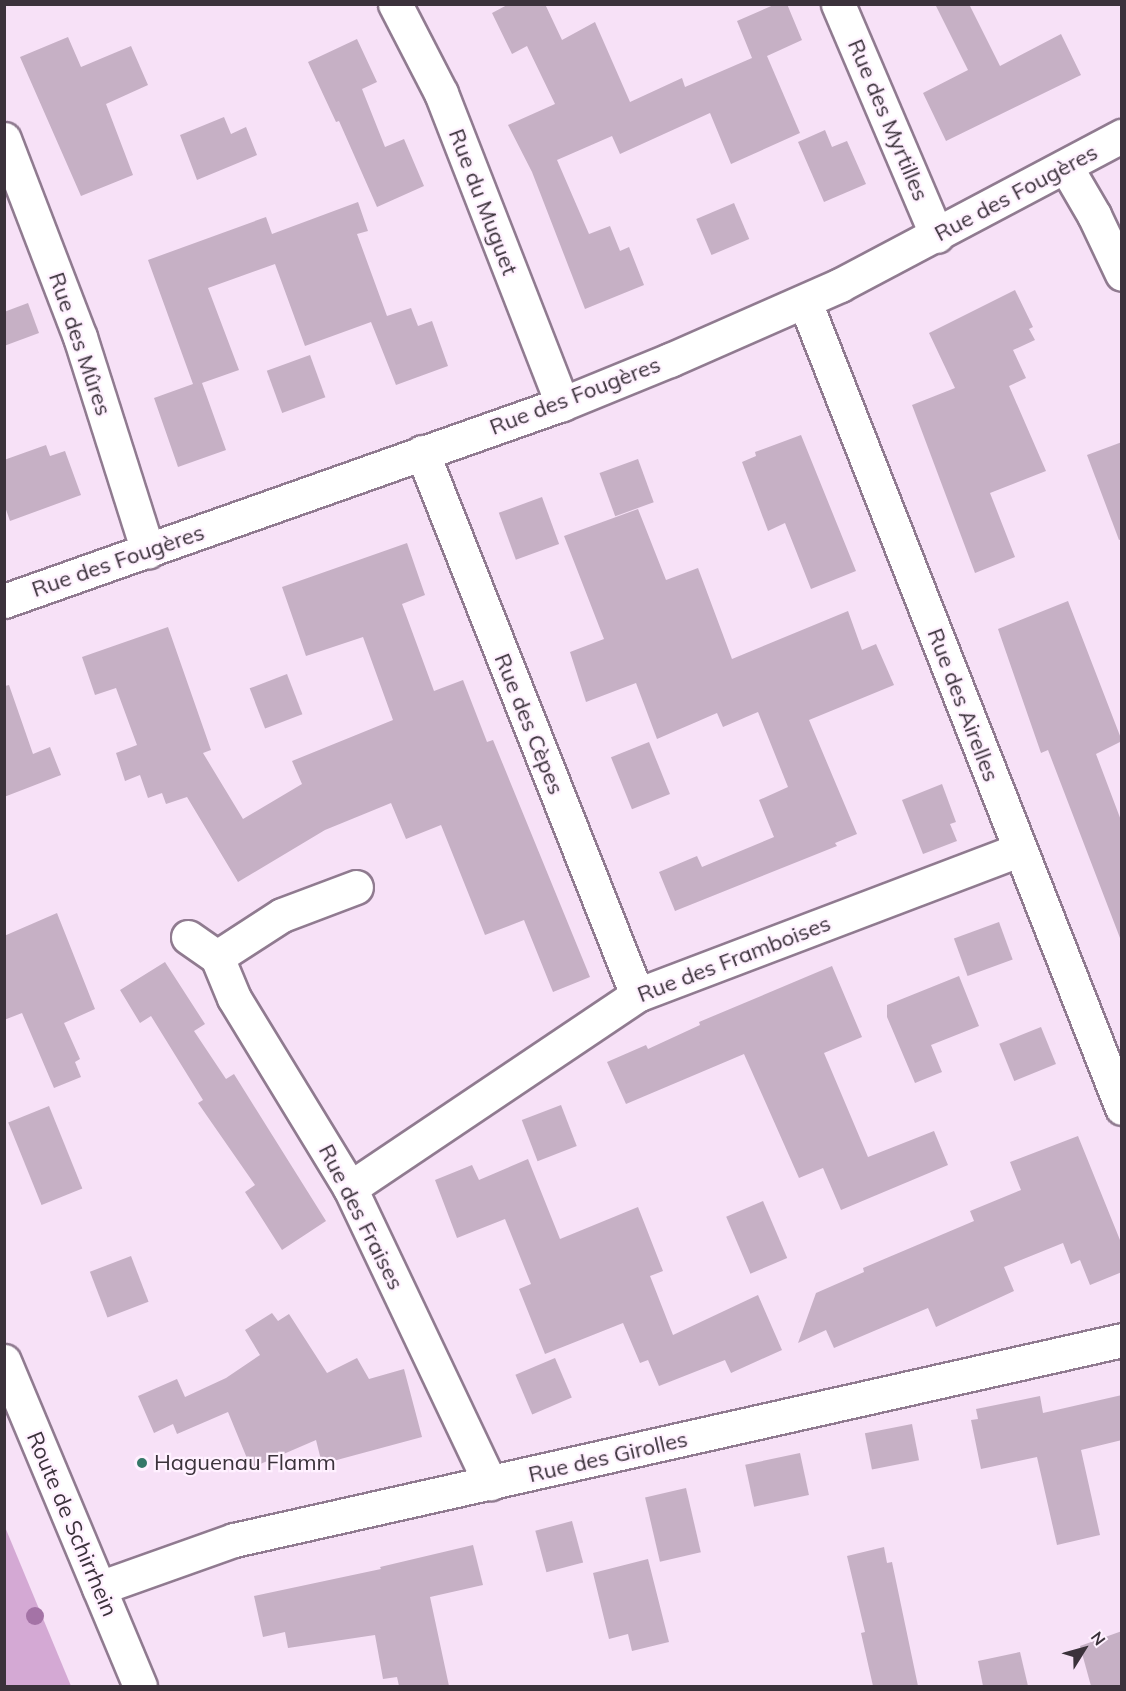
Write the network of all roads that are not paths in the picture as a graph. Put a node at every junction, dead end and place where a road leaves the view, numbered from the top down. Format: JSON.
{"nodes":[{"id":1,"x":395,"y":4,"type":"edge"},
{"id":2,"x":838,"y":4,"type":"edge"},
{"id":3,"x":1122,"y":136,"type":"edge"},
{"id":4,"x":4,"y":139,"type":"edge"},
{"id":5,"x":1066,"y":167,"type":"junction"},
{"id":6,"x":937,"y":236,"type":"junction"},
{"id":7,"x":1122,"y":274,"type":"edge"},
{"id":8,"x":805,"y":302,"type":"junction"},
{"id":9,"x":561,"y":404,"type":"junction"},
{"id":10,"x":422,"y":452,"type":"junction"},
{"id":11,"x":148,"y":551,"type":"junction"},
{"id":12,"x":4,"y":601,"type":"edge"},
{"id":13,"x":1019,"y":850,"type":"junction"},
{"id":14,"x":356,"y":887,"type":"dead end"},
{"id":15,"x":188,"y":937,"type":"dead end"},
{"id":16,"x":217,"y":957,"type":"junction"},
{"id":17,"x":637,"y":995,"type":"junction"},
{"id":18,"x":1122,"y":1108,"type":"edge"},
{"id":19,"x":350,"y":1188,"type":"junction"},
{"id":20,"x":1122,"y":1340,"type":"edge"},
{"id":21,"x":4,"y":1361,"type":"edge"},
{"id":22,"x":490,"y":1483,"type":"junction"},
{"id":23,"x":99,"y":1588,"type":"junction"},
{"id":24,"x":140,"y":1686,"type":"edge"}],
"edges":[{"from":1,"to":9,"type":"street","name":"Rue du Muguet"},
{"from":2,"to":6,"type":"street","name":"Rue des Myrtilles"},
{"from":3,"to":5,"type":"street","name":"Rue des Fougères"},
{"from":4,"to":11,"type":"street","name":"Rue des Mûres"},
{"from":5,"to":6,"type":"street","name":"Rue des Fougères"},
{"from":5,"to":7,"type":"street"},
{"from":6,"to":8,"type":"street","name":"Rue des Fougères"},
{"from":8,"to":9,"type":"street","name":"Rue des Fougères"},
{"from":8,"to":13,"type":"street","name":"Rue des Airelles"},
{"from":9,"to":10,"type":"street","name":"Rue des Fougères"},
{"from":10,"to":11,"type":"street","name":"Rue des Fougères"},
{"from":10,"to":17,"type":"street","name":"Rue des Cèpes"},
{"from":11,"to":12,"type":"street","name":"Rue des Fougères"},
{"from":13,"to":17,"type":"street","name":"Rue des Framboises"},
{"from":13,"to":18,"type":"street","name":"Rue des Airelles"},
{"from":14,"to":16,"type":"street"},
{"from":15,"to":16,"type":"street"},
{"from":16,"to":19,"type":"street","name":"Rue des Fraises"},
{"from":17,"to":19,"type":"street","name":"Rue des Framboises"},
{"from":19,"to":22,"type":"street","name":"Rue des Fraises"},
{"from":20,"to":22,"type":"street","name":"Rue des Girolles"},
{"from":21,"to":23,"type":"street","name":"Route de Schirrhein"},
{"from":22,"to":23,"type":"street","name":"Rue des Girolles"},
{"from":23,"to":24,"type":"street","name":"Route de Schirrhein"}]}
